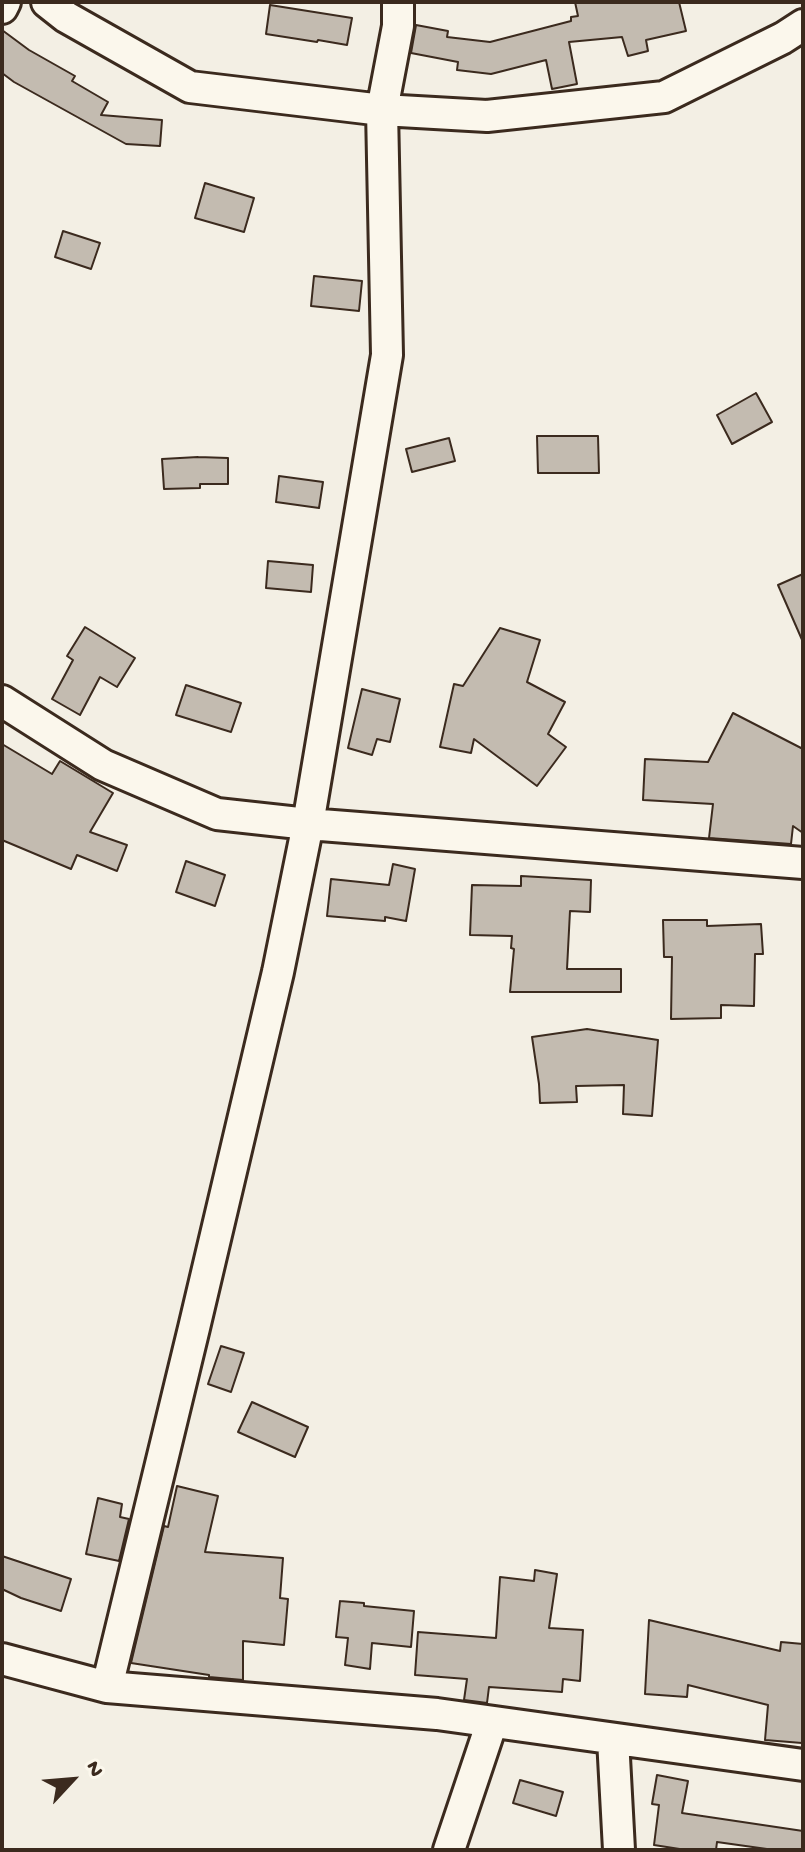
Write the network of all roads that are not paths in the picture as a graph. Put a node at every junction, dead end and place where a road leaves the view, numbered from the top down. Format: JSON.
{"nodes":[{"id":1,"x":5,"y":2,"type":"edge"},
{"id":2,"x":47,"y":2,"type":"edge"},
{"id":3,"x":398,"y":2,"type":"edge"},
{"id":4,"x":2,"y":8,"type":"edge"},
{"id":5,"x":803,"y":25,"type":"edge"},
{"id":6,"x":382,"y":110,"type":"junction"},
{"id":7,"x":2,"y":701,"type":"edge"},
{"id":8,"x":308,"y":824,"type":"junction"},
{"id":9,"x":803,"y":863,"type":"edge"},
{"id":10,"x":2,"y":1659,"type":"edge"},
{"id":11,"x":107,"y":1687,"type":"junction"},
{"id":12,"x":492,"y":1722,"type":"junction"},
{"id":13,"x":613,"y":1739,"type":"junction"},
{"id":14,"x":803,"y":1765,"type":"edge"},
{"id":15,"x":449,"y":1850,"type":"edge"},
{"id":16,"x":619,"y":1850,"type":"edge"}],
"edges":[{"from":1,"to":4,"type":"street"},
{"from":2,"to":6,"type":"street"},
{"from":3,"to":6,"type":"street"},
{"from":5,"to":6,"type":"street"},
{"from":6,"to":8,"type":"street"},
{"from":7,"to":8,"type":"street"},
{"from":8,"to":9,"type":"street"},
{"from":8,"to":11,"type":"street"},
{"from":10,"to":11,"type":"street"},
{"from":11,"to":12,"type":"street"},
{"from":12,"to":13,"type":"street"},
{"from":12,"to":15,"type":"street"},
{"from":13,"to":14,"type":"street"},
{"from":13,"to":16,"type":"street"}]}
